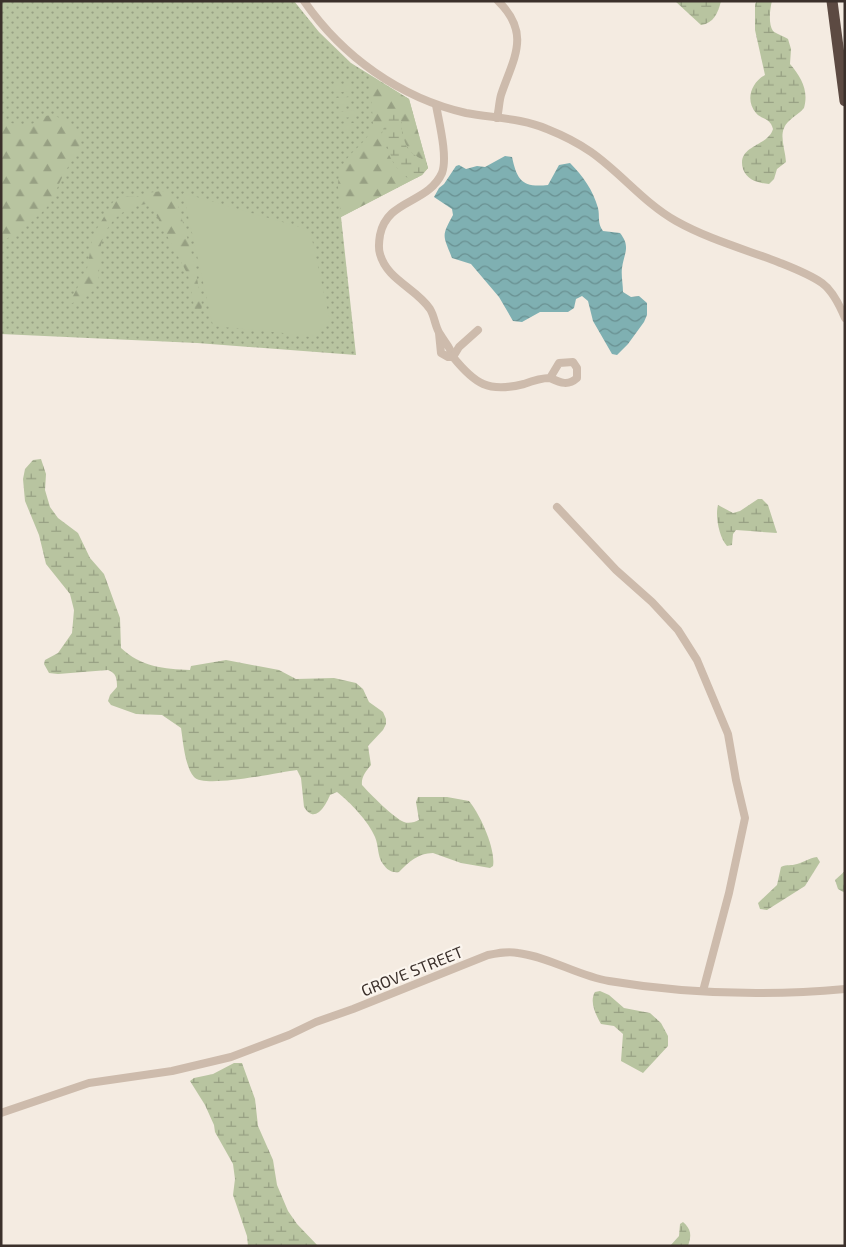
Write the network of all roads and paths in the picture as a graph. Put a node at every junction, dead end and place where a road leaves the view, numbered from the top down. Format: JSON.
{"nodes":[{"id":1,"x":304,"y":1,"type":"edge"},
{"id":2,"x":498,"y":1,"type":"edge"},
{"id":3,"x":832,"y":1,"type":"edge"},
{"id":4,"x":845,"y":101,"type":"edge"},
{"id":5,"x":436,"y":105,"type":"junction"},
{"id":6,"x":497,"y":118,"type":"junction"},
{"id":7,"x":845,"y":318,"type":"edge"},
{"id":8,"x":478,"y":330,"type":"dead end"},
{"id":9,"x":453,"y":357,"type":"junction"},
{"id":10,"x":550,"y":378,"type":"dead end"},
{"id":11,"x":557,"y":507,"type":"dead end"},
{"id":12,"x":845,"y":989,"type":"edge"},
{"id":13,"x":703,"y":991,"type":"junction"},
{"id":14,"x":1,"y":1113,"type":"edge"}],
"edges":[{"from":1,"to":5,"type":"street"},
{"from":2,"to":6,"type":"street"},
{"from":3,"to":4,"type":"highway"},
{"from":5,"to":6,"type":"street"},
{"from":5,"to":9,"type":"street"},
{"from":6,"to":7,"type":"street"},
{"from":8,"to":9,"type":"street"},
{"from":9,"to":10,"type":"street"},
{"from":11,"to":13,"type":"street"},
{"from":12,"to":13,"type":"street","name":"GROVE STREET"},
{"from":13,"to":14,"type":"street","name":"GROVE STREET"}]}
